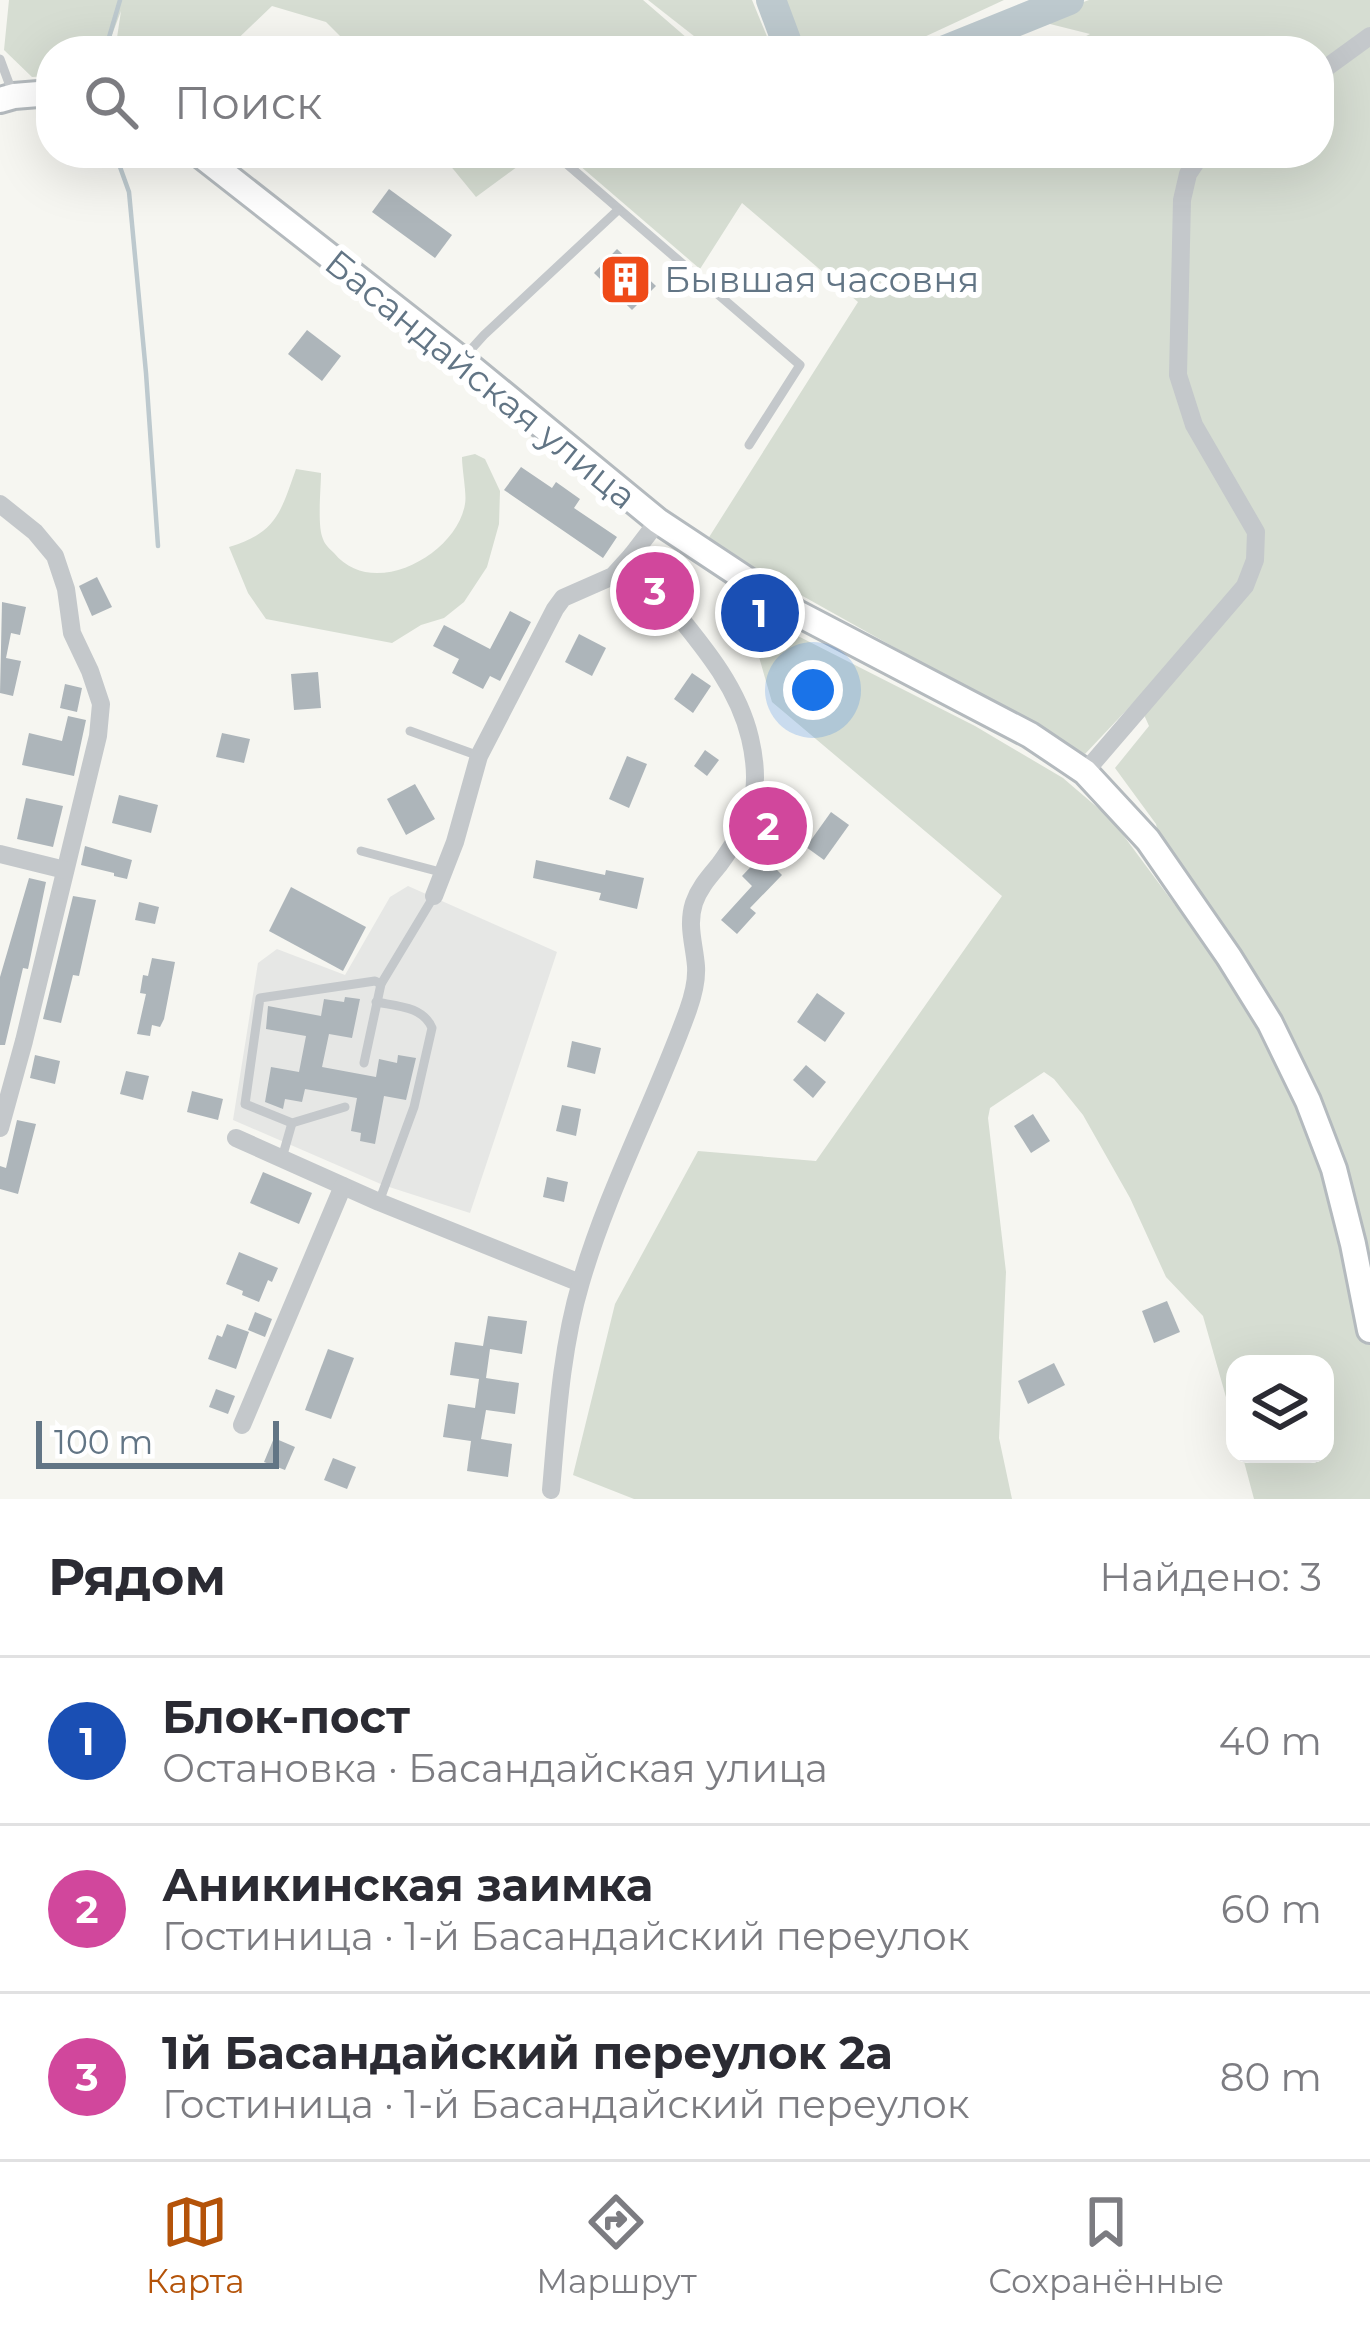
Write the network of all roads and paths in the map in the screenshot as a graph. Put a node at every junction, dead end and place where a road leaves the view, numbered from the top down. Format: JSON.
{"nodes":[{"id":1,"x":1370,"y":36,"type":"edge"},
{"id":2,"x":0,"y":59,"type":"edge"},
{"id":3,"x":1334,"y":62,"type":"edge"},
{"id":4,"x":7,"y":98,"type":"edge"},
{"id":5,"x":218,"y":168,"type":"edge"},
{"id":6,"x":571,"y":168,"type":"edge"},
{"id":7,"x":1192,"y":168,"type":"edge"},
{"id":8,"x":618,"y":210,"type":"junction"},
{"id":9,"x":462,"y":360,"type":"junction"},
{"id":10,"x":749,"y":445,"type":"dead end"},
{"id":11,"x":0,"y":505,"type":"edge"},
{"id":12,"x":658,"y":521,"type":"junction"},
{"id":13,"x":632,"y":555,"type":"junction"},
{"id":14,"x":410,"y":731,"type":"dead end"},
{"id":15,"x":479,"y":755,"type":"junction"},
{"id":16,"x":1084,"y":772,"type":"junction"},
{"id":17,"x":361,"y":851,"type":"dead end"},
{"id":18,"x":0,"y":854,"type":"edge"},
{"id":19,"x":65,"y":870,"type":"junction"},
{"id":20,"x":444,"y":873,"type":"junction"},
{"id":21,"x":434,"y":896,"type":"joint"},
{"id":22,"x":381,"y":983,"type":"junction"},
{"id":23,"x":376,"y":1002,"type":"junction"},
{"id":24,"x":364,"y":1063,"type":"dead end"},
{"id":25,"x":345,"y":1107,"type":"dead end"},
{"id":26,"x":292,"y":1123,"type":"junction"},
{"id":27,"x":0,"y":1128,"type":"edge"},
{"id":28,"x":236,"y":1138,"type":"dead end"},
{"id":29,"x":281,"y":1158,"type":"junction"},
{"id":30,"x":343,"y":1186,"type":"junction"},
{"id":31,"x":379,"y":1202,"type":"junction"},
{"id":32,"x":580,"y":1283,"type":"junction"},
{"id":33,"x":1370,"y":1330,"type":"edge"},
{"id":34,"x":242,"y":1425,"type":"dead end"},
{"id":35,"x":551,"y":1490,"type":"dead end"}],
"edges":[{"from":1,"to":3,"type":"street"},
{"from":2,"to":4,"type":"lane"},
{"from":5,"to":9,"type":"street","name":"Басандайская улица"},
{"from":6,"to":8,"type":"lane"},
{"from":7,"to":16,"type":"street"},
{"from":8,"to":9,"type":"lane"},
{"from":8,"to":10,"type":"lane"},
{"from":9,"to":12,"type":"street","name":"Басандайская улица"},
{"from":11,"to":19,"type":"street"},
{"from":12,"to":13,"type":"street"},
{"from":12,"to":16,"type":"street","name":"Басандайская улица"},
{"from":13,"to":15,"type":"street"},
{"from":13,"to":32,"type":"street"},
{"from":14,"to":15,"type":"lane"},
{"from":15,"to":20,"type":"street"},
{"from":16,"to":33,"type":"street","name":"Басандайская улица"},
{"from":17,"to":20,"type":"lane"},
{"from":18,"to":19,"type":"street"},
{"from":19,"to":27,"type":"street"},
{"from":20,"to":21,"type":"street"},
{"from":21,"to":22,"type":"lane"},
{"from":22,"to":23,"type":"lane"},
{"from":22,"to":26,"type":"lane"},
{"from":23,"to":24,"type":"lane"},
{"from":23,"to":31,"type":"lane"},
{"from":25,"to":26,"type":"lane"},
{"from":26,"to":29,"type":"lane"},
{"from":28,"to":29,"type":"street"},
{"from":29,"to":30,"type":"street"},
{"from":30,"to":31,"type":"street"},
{"from":30,"to":34,"type":"street"},
{"from":31,"to":32,"type":"street"},
{"from":32,"to":35,"type":"street"}]}
